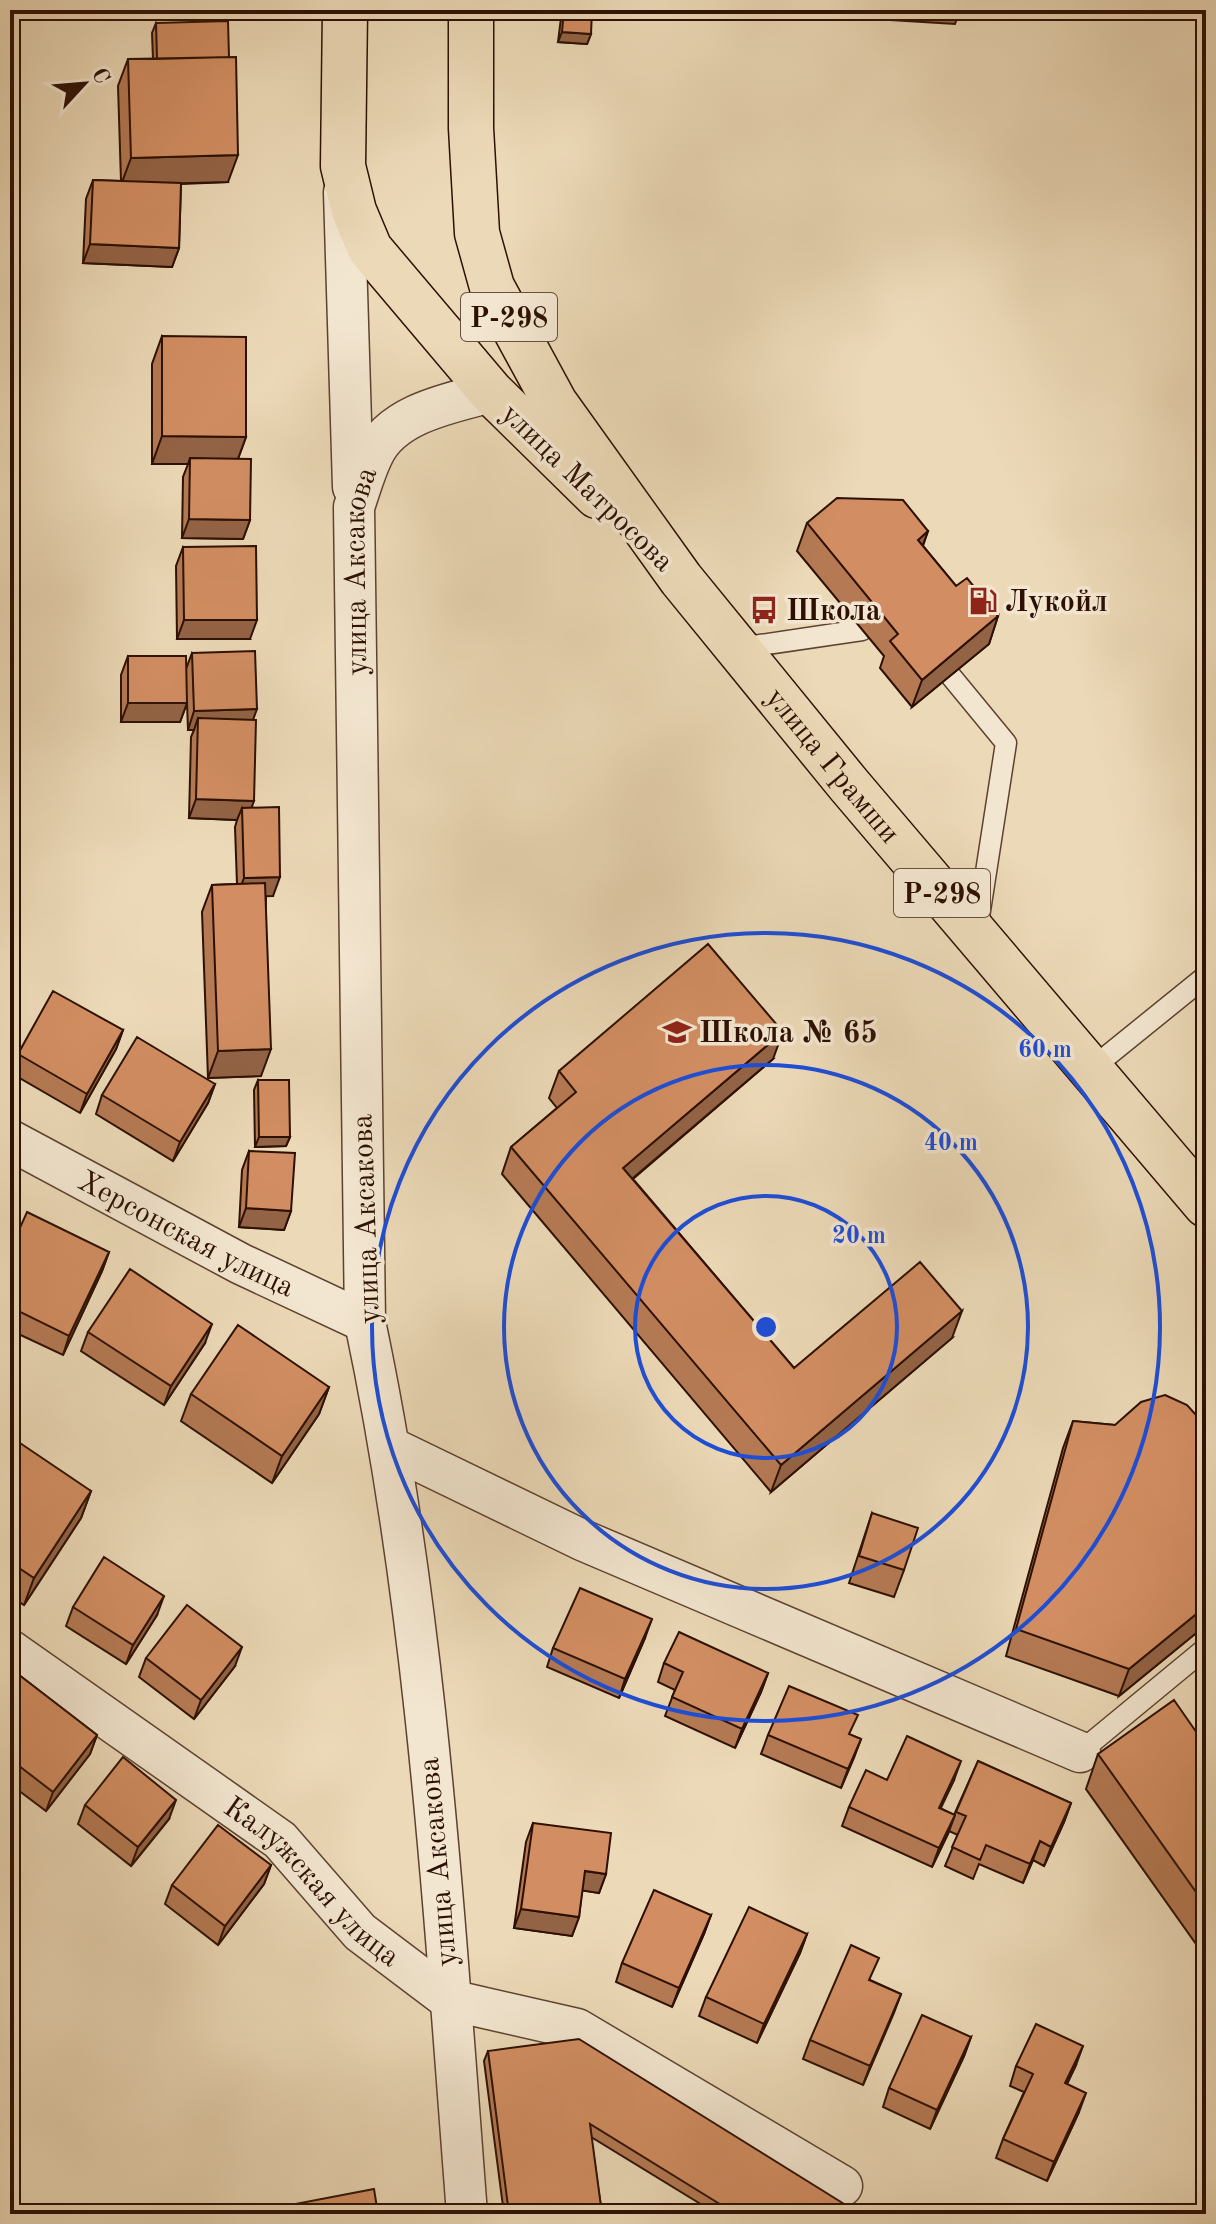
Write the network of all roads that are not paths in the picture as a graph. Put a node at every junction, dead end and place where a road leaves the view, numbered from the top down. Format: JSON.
{"nodes":[{"id":1,"x":345,"y":10,"type":"edge"},
{"id":2,"x":471,"y":10,"type":"edge"},
{"id":3,"x":343,"y":166,"type":"junction"},
{"id":4,"x":491,"y":392,"type":"junction"},
{"id":5,"x":354,"y":507,"type":"junction"},
{"id":6,"x":681,"y":579,"type":"junction"},
{"id":7,"x":862,"y":630,"type":"dead end"},
{"id":8,"x":740,"y":648,"type":"junction"},
{"id":9,"x":950,"y":675,"type":"edge"},
{"id":10,"x":977,"y":934,"type":"junction"},
{"id":11,"x":1206,"y":976,"type":"edge"},
{"id":12,"x":1091,"y":1069,"type":"junction"},
{"id":13,"x":10,"y":1140,"type":"edge"},
{"id":14,"x":1206,"y":1205,"type":"edge"},
{"id":15,"x":365,"y":1322,"type":"junction"},
{"id":16,"x":392,"y":1448,"type":"junction"},
{"id":17,"x":1206,"y":1648,"type":"edge"},
{"id":18,"x":10,"y":1650,"type":"edge"},
{"id":19,"x":1080,"y":1752,"type":"joint"},
{"id":20,"x":450,"y":2000,"type":"junction"},
{"id":21,"x":842,"y":2186,"type":"dead end"},
{"id":22,"x":467,"y":2214,"type":"edge"}],
"edges":[{"from":1,"to":3,"type":"highway","name":"улица Матросова","number":"Р-298"},
{"from":2,"to":6,"type":"highway","name":"улица Матросова","number":"Р-298"},
{"from":3,"to":4,"type":"highway","name":"улица Матросова","number":"Р-298"},
{"from":3,"to":5,"type":"street"},
{"from":4,"to":5,"type":"street","name":"улица Аксакова"},
{"from":4,"to":6,"type":"highway","name":"улица Матросова","number":"Р-298"},
{"from":5,"to":15,"type":"street","name":"улица Аксакова"},
{"from":6,"to":8,"type":"highway","name":"улица Грамши","number":"Р-298"},
{"from":7,"to":8,"type":"lane"},
{"from":8,"to":10,"type":"highway","name":"улица Грамши","number":"Р-298"},
{"from":9,"to":10,"type":"lane"},
{"from":10,"to":12,"type":"highway","name":"улица Грамши","number":"Р-298"},
{"from":11,"to":12,"type":"lane"},
{"from":12,"to":14,"type":"highway","name":"улица Грамши","number":"Р-298"},
{"from":13,"to":15,"type":"street","name":"Херсонская улица"},
{"from":15,"to":16,"type":"street","name":"улица Аксакова"},
{"from":16,"to":19,"type":"street"},
{"from":16,"to":20,"type":"street","name":"улица Аксакова"},
{"from":17,"to":19,"type":"lane"},
{"from":18,"to":20,"type":"street","name":"Калужская улица"},
{"from":20,"to":21,"type":"street","name":"Калужская улица"},
{"from":20,"to":22,"type":"street","name":"улица Аксакова"}]}
